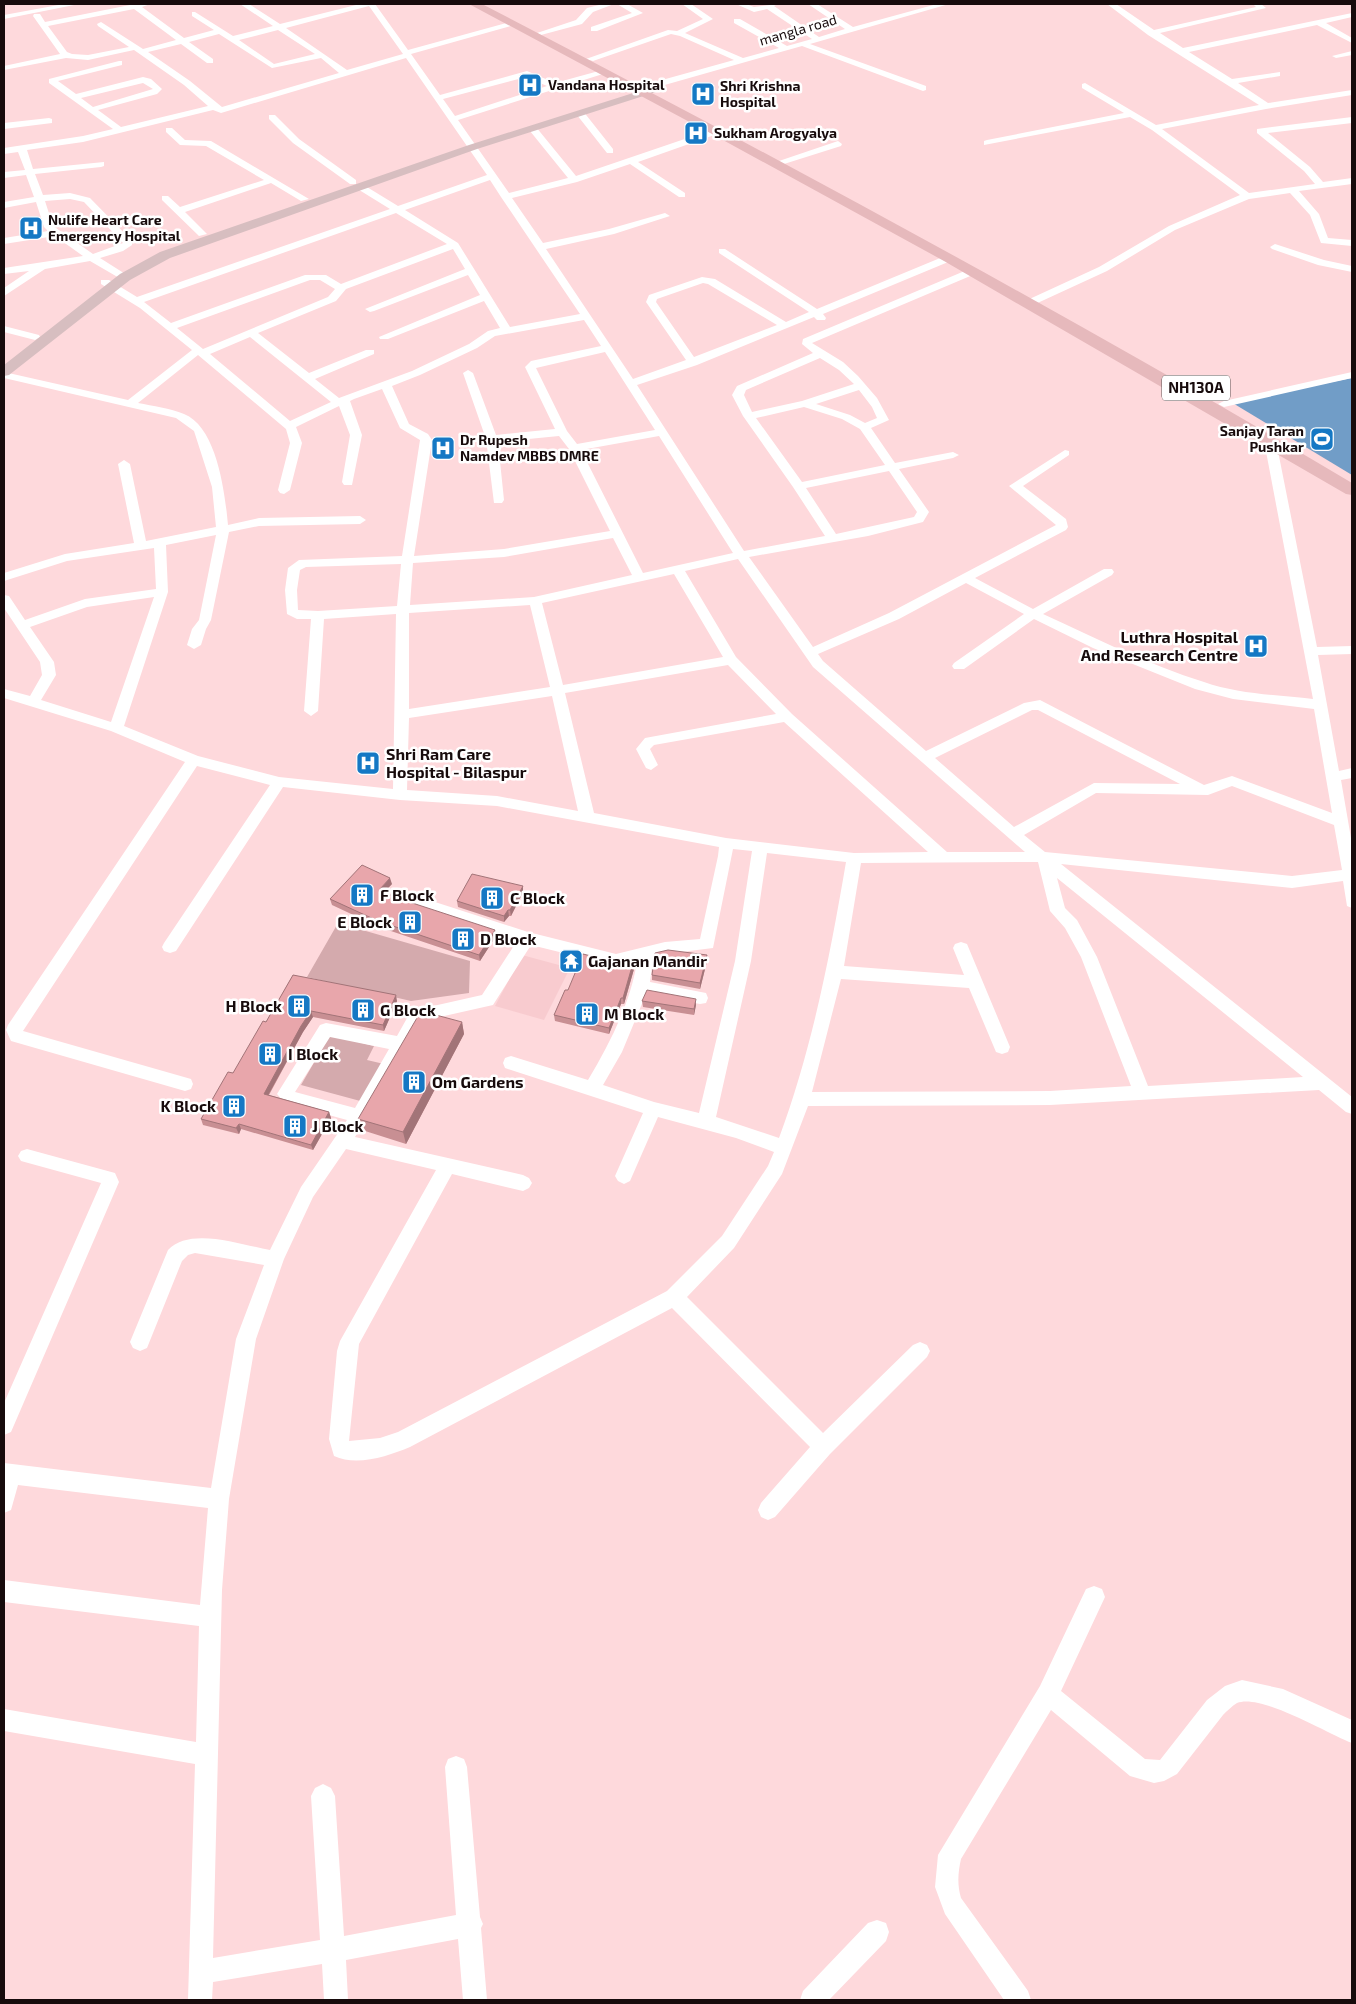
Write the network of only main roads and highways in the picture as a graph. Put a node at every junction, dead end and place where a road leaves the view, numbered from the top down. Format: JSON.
{"nodes":[{"id":1,"x":474,"y":4,"type":"edge"},
{"id":2,"x":484,"y":4,"type":"edge"},
{"id":3,"x":536,"y":33,"type":"junction"},
{"id":4,"x":645,"y":90,"type":"junction"},
{"id":5,"x":471,"y":145,"type":"junction"},
{"id":6,"x":356,"y":184,"type":"junction"},
{"id":7,"x":829,"y":189,"type":"junction"},
{"id":8,"x":121,"y":275,"type":"junction"},
{"id":9,"x":109,"y":284,"type":"junction"},
{"id":10,"x":1032,"y":302,"type":"junction"},
{"id":11,"x":4,"y":361,"type":"edge"},
{"id":12,"x":4,"y":373,"type":"edge"},
{"id":13,"x":1352,"y":480,"type":"edge"},
{"id":14,"x":1352,"y":490,"type":"edge"}],
"edges":[{"from":1,"to":3,"type":"highway","number":"NH130A"},
{"from":2,"to":3,"type":"highway","number":"NH130A"},
{"from":3,"to":4,"type":"highway","number":"NH130A"},
{"from":3,"to":4,"type":"highway","number":"NH130A"},
{"from":4,"to":5,"type":"main road"},
{"from":4,"to":5,"type":"main road"},
{"from":4,"to":7,"type":"highway","number":"NH130A"},
{"from":4,"to":7,"type":"highway","number":"NH130A"},
{"from":5,"to":6,"type":"main road"},
{"from":6,"to":8,"type":"main road"},
{"from":6,"to":8,"type":"main road"},
{"from":7,"to":10,"type":"highway","number":"NH130A"},
{"from":7,"to":10,"type":"highway","number":"NH130A"},
{"from":8,"to":9,"type":"main road"},
{"from":9,"to":11,"type":"main road"},
{"from":9,"to":12,"type":"main road"},
{"from":10,"to":13,"type":"highway","number":"NH130A"},
{"from":10,"to":14,"type":"highway","number":"NH130A"}]}
